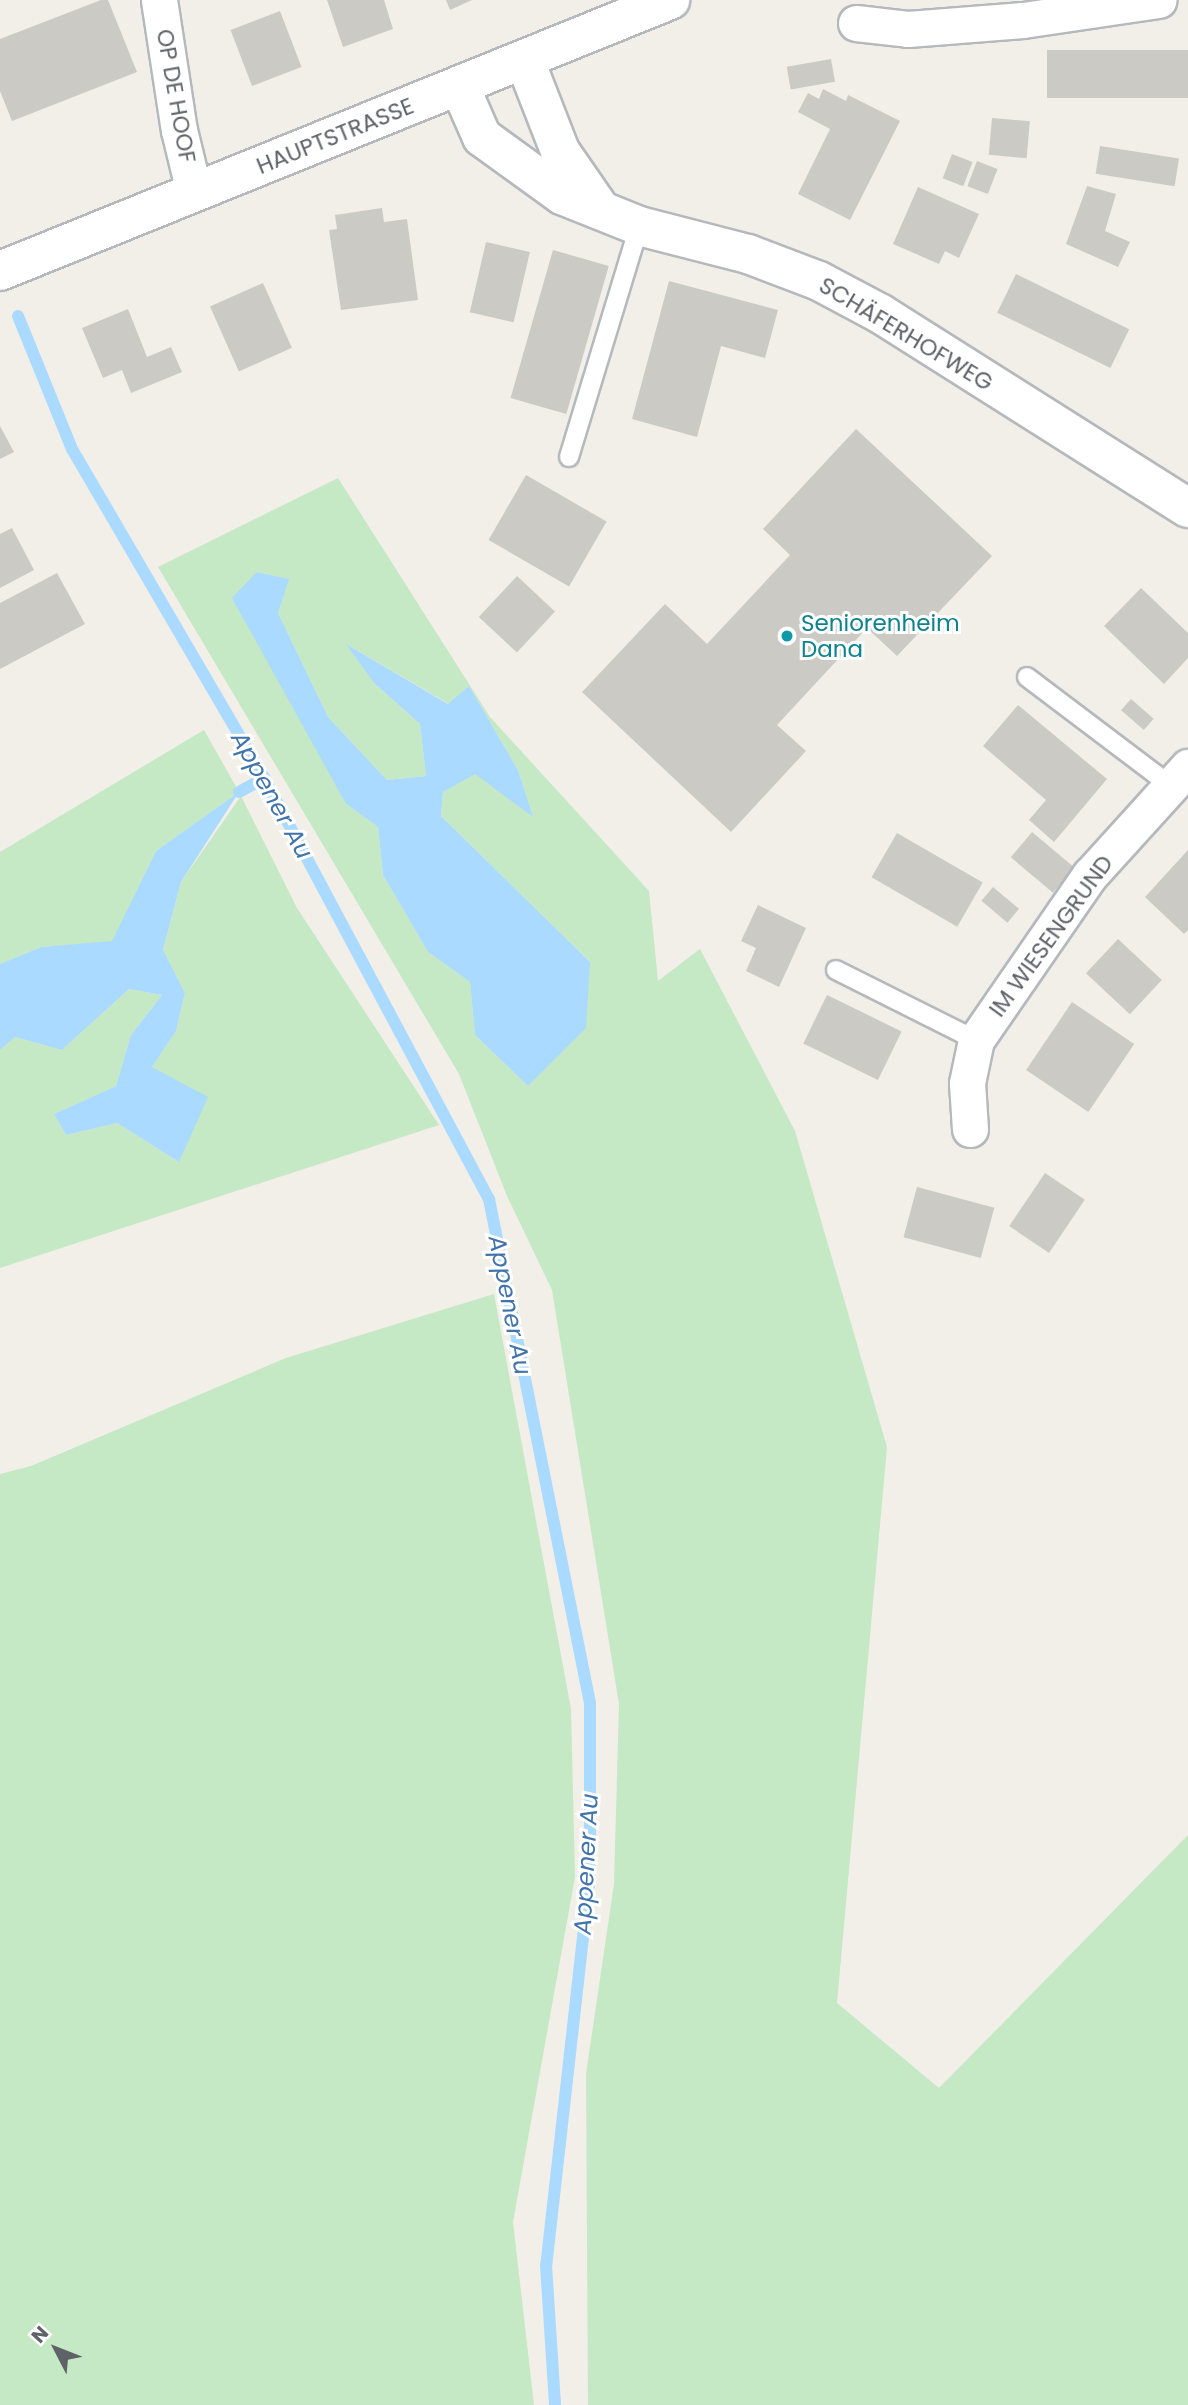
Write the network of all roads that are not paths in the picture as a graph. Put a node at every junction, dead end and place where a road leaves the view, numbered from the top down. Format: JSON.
{"nodes":[{"id":1,"x":159,"y":0,"type":"edge"},
{"id":2,"x":670,"y":0,"type":"edge"},
{"id":3,"x":1159,"y":0,"type":"edge"},
{"id":4,"x":856,"y":23,"type":"dead end"},
{"id":5,"x":526,"y":61,"type":"junction"},
{"id":6,"x":460,"y":87,"type":"junction"},
{"id":7,"x":194,"y":192,"type":"junction"},
{"id":8,"x":602,"y":211,"type":"junction"},
{"id":9,"x":639,"y":226,"type":"junction"},
{"id":10,"x":0,"y":271,"type":"edge"},
{"id":11,"x":569,"y":457,"type":"dead end"},
{"id":12,"x":1186,"y":503,"type":"edge"},
{"id":13,"x":1027,"y":677,"type":"dead end"},
{"id":14,"x":1179,"y":776,"type":"edge"},
{"id":15,"x":836,"y":971,"type":"dead end"},
{"id":16,"x":976,"y":1040,"type":"junction"},
{"id":17,"x":970,"y":1129,"type":"dead end"}],
"edges":[{"from":1,"to":7,"type":"street","name":"OP DE HOOF"},
{"from":2,"to":5,"type":"street","name":"HAUPTSTRASSE"},
{"from":3,"to":4,"type":"street"},
{"from":5,"to":6,"type":"street","name":"HAUPTSTRASSE"},
{"from":5,"to":8,"type":"street"},
{"from":6,"to":7,"type":"street","name":"HAUPTSTRASSE"},
{"from":6,"to":8,"type":"street","name":"SCHÄFERHOFWEG"},
{"from":7,"to":10,"type":"street","name":"HAUPTSTRASSE"},
{"from":8,"to":9,"type":"street","name":"SCHÄFERHOFWEG"},
{"from":9,"to":11,"type":"lane"},
{"from":9,"to":12,"type":"street","name":"SCHÄFERHOFWEG"},
{"from":13,"to":14,"type":"lane"},
{"from":14,"to":16,"type":"street","name":"IM WIESENGRUND"},
{"from":15,"to":16,"type":"lane"},
{"from":16,"to":17,"type":"street","name":"IM WIESENGRUND"}]}
